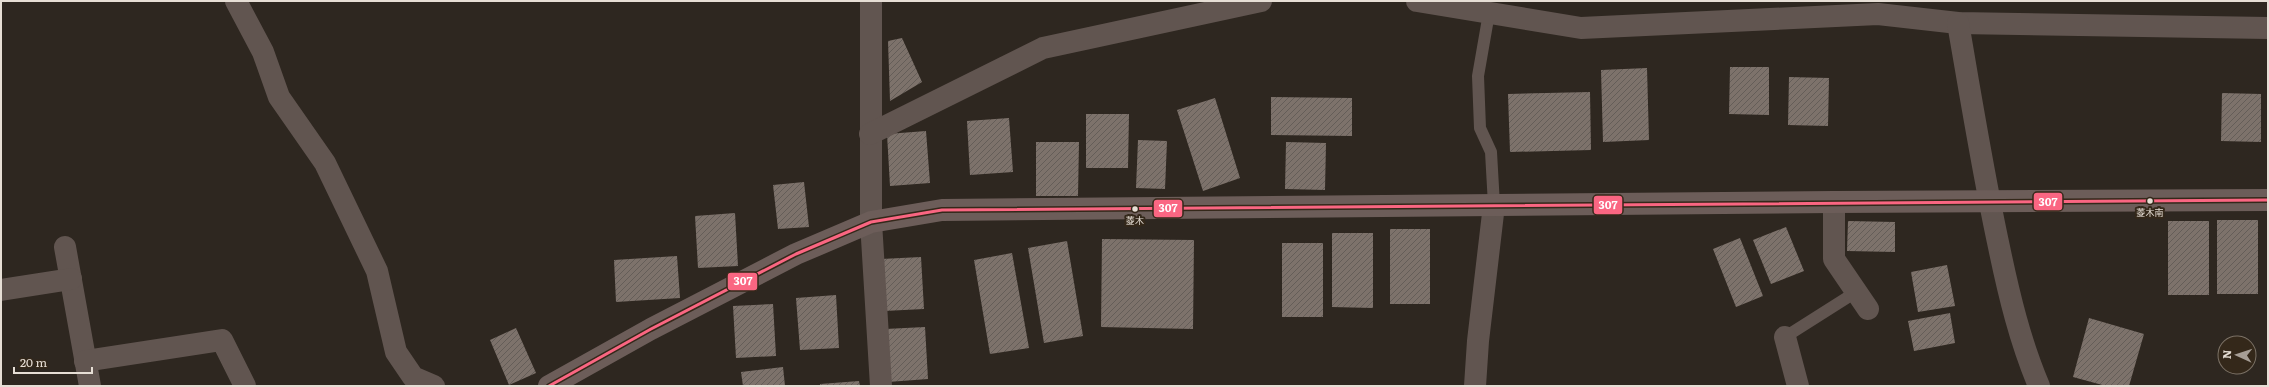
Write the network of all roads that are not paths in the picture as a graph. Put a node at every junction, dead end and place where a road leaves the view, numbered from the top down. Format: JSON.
{"nodes":[{"id":1,"x":236,"y":1,"type":"edge"},
{"id":2,"x":871,"y":1,"type":"edge"},
{"id":3,"x":1261,"y":1,"type":"edge"},
{"id":4,"x":1417,"y":1,"type":"edge"},
{"id":5,"x":1489,"y":13,"type":"junction"},
{"id":6,"x":1958,"y":24,"type":"junction"},
{"id":7,"x":2268,"y":28,"type":"edge"},
{"id":8,"x":870,"y":134,"type":"junction"},
{"id":9,"x":2268,"y":200,"type":"edge"},
{"id":10,"x":1989,"y":201,"type":"junction"},
{"id":11,"x":1834,"y":202,"type":"junction"},
{"id":12,"x":1494,"y":205,"type":"junction"},
{"id":13,"x":871,"y":222,"type":"junction"},
{"id":14,"x":65,"y":247,"type":"dead end"},
{"id":15,"x":71,"y":279,"type":"junction"},
{"id":16,"x":1,"y":290,"type":"edge"},
{"id":17,"x":1862,"y":300,"type":"joint"},
{"id":18,"x":1785,"y":337,"type":"joint"},
{"id":19,"x":86,"y":361,"type":"junction"},
{"id":20,"x":90,"y":386,"type":"edge"},
{"id":21,"x":245,"y":386,"type":"edge"},
{"id":22,"x":434,"y":386,"type":"edge"},
{"id":23,"x":549,"y":386,"type":"edge"},
{"id":24,"x":880,"y":386,"type":"edge"},
{"id":25,"x":1475,"y":386,"type":"edge"},
{"id":26,"x":1798,"y":386,"type":"edge"},
{"id":27,"x":2039,"y":386,"type":"edge"}],
"edges":[{"from":1,"to":22,"type":"street"},
{"from":2,"to":8,"type":"street"},
{"from":3,"to":8,"type":"street"},
{"from":4,"to":5,"type":"street"},
{"from":5,"to":6,"type":"street"},
{"from":5,"to":12,"type":"lane"},
{"from":6,"to":7,"type":"street"},
{"from":6,"to":10,"type":"street"},
{"from":8,"to":13,"type":"street"},
{"from":9,"to":10,"type":"main road"},
{"from":10,"to":11,"type":"main road"},
{"from":10,"to":27,"type":"street"},
{"from":11,"to":12,"type":"main road"},
{"from":11,"to":17,"type":"street"},
{"from":12,"to":13,"type":"main road"},
{"from":12,"to":25,"type":"street"},
{"from":13,"to":23,"type":"main road"},
{"from":13,"to":24,"type":"street"},
{"from":14,"to":15,"type":"street"},
{"from":15,"to":16,"type":"street"},
{"from":15,"to":19,"type":"street"},
{"from":17,"to":18,"type":"lane"},
{"from":18,"to":26,"type":"street"},
{"from":19,"to":20,"type":"street"},
{"from":19,"to":21,"type":"street"}]}
